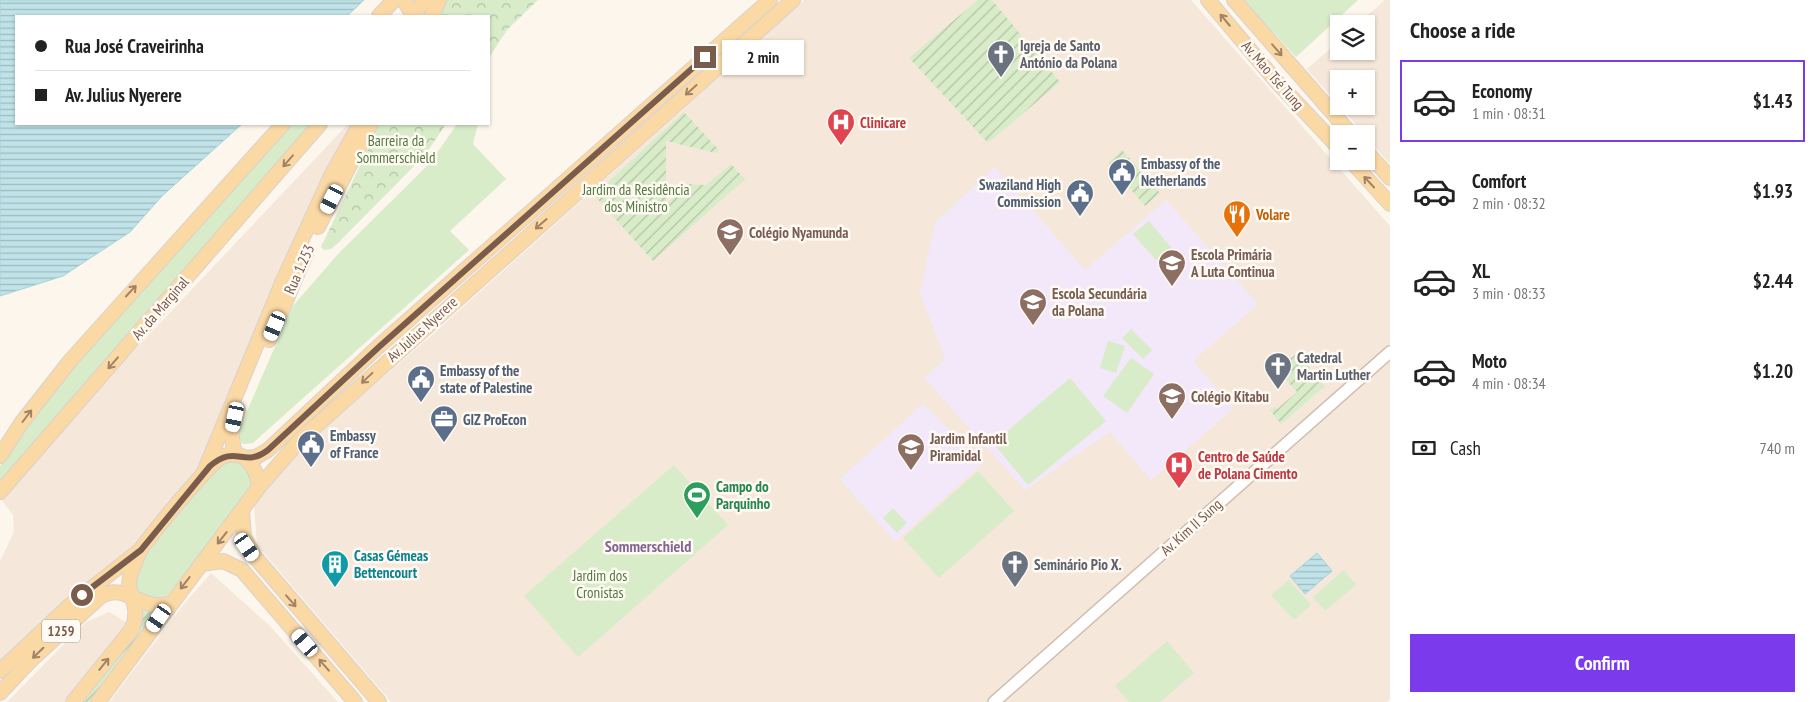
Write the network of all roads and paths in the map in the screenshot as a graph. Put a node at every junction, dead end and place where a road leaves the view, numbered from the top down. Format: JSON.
{"nodes":[{"id":1,"x":394,"y":0,"type":"edge"},
{"id":2,"x":404,"y":0,"type":"edge"},
{"id":3,"x":426,"y":0,"type":"edge"},
{"id":4,"x":439,"y":0,"type":"edge"},
{"id":5,"x":793,"y":0,"type":"edge"},
{"id":6,"x":1208,"y":0,"type":"edge"},
{"id":7,"x":1234,"y":0,"type":"edge"},
{"id":8,"x":766,"y":4,"type":"edge"},
{"id":9,"x":380,"y":15,"type":"edge"},
{"id":10,"x":412,"y":15,"type":"edge"},
{"id":11,"x":413,"y":15,"type":"edge"},
{"id":12,"x":432,"y":15,"type":"edge"},
{"id":13,"x":772,"y":19,"type":"junction"},
{"id":14,"x":663,"y":93,"type":"junction"},
{"id":15,"x":673,"y":107,"type":"junction"},
{"id":16,"x":282,"y":125,"type":"edge"},
{"id":17,"x":319,"y":125,"type":"edge"},
{"id":18,"x":359,"y":125,"type":"edge"},
{"id":19,"x":370,"y":125,"type":"edge"},
{"id":20,"x":1343,"y":125,"type":"edge"},
{"id":21,"x":1330,"y":138,"type":"edge"},
{"id":22,"x":1375,"y":161,"type":"edge"},
{"id":23,"x":1359,"y":170,"type":"edge"},
{"id":24,"x":1390,"y":178,"type":"edge"},
{"id":25,"x":1390,"y":204,"type":"edge"},
{"id":26,"x":471,"y":265,"type":"junction"},
{"id":27,"x":482,"y":276,"type":"junction"},
{"id":28,"x":380,"y":346,"type":"junction"},
{"id":29,"x":1390,"y":352,"type":"edge"},
{"id":30,"x":389,"y":358,"type":"junction"},
{"id":31,"x":0,"y":456,"type":"edge"},
{"id":32,"x":241,"y":457,"type":"junction"},
{"id":33,"x":204,"y":472,"type":"junction"},
{"id":34,"x":259,"y":487,"type":"junction"},
{"id":35,"x":0,"y":492,"type":"edge"},
{"id":36,"x":242,"y":512,"type":"junction"},
{"id":37,"x":141,"y":550,"type":"junction"},
{"id":38,"x":201,"y":564,"type":"junction"},
{"id":39,"x":132,"y":597,"type":"junction"},
{"id":40,"x":170,"y":603,"type":"junction"},
{"id":41,"x":0,"y":671,"type":"edge"},
{"id":42,"x":0,"y":694,"type":"edge"},
{"id":43,"x":73,"y":702,"type":"edge"},
{"id":44,"x":98,"y":702,"type":"edge"},
{"id":45,"x":356,"y":702,"type":"edge"},
{"id":46,"x":380,"y":702,"type":"edge"},
{"id":47,"x":994,"y":702,"type":"edge"}],
"edges":[{"from":1,"to":9,"type":"main road"},
{"from":2,"to":10,"type":"main road"},
{"from":3,"to":11,"type":"main road"},
{"from":4,"to":12,"type":"main road"},
{"from":5,"to":13,"type":"main road","name":"Av. Julius Nyerere"},
{"from":21,"to":6,"type":"main road","name":"Av. Mao Tsé Tung","one_way":true},
{"from":7,"to":20,"type":"main road","name":"Av. Mao Tsé Tung","one_way":true},
{"from":8,"to":13,"type":"main road"},
{"from":8,"to":14,"type":"main road","name":"Av. Julius Nyerere"},
{"from":13,"to":15,"type":"main road","name":"Av. Julius Nyerere","one_way":true},
{"from":14,"to":15,"type":"main road"},
{"from":14,"to":26,"type":"main road","name":"Av. Julius Nyerere"},
{"from":15,"to":27,"type":"main road","name":"Av. Julius Nyerere","one_way":true},
{"from":31,"to":16,"type":"main road","name":"Av. da Marginal","one_way":true},
{"from":17,"to":35,"type":"main road","name":"Av. da Marginal","one_way":true},
{"from":18,"to":33,"type":"main road"},
{"from":19,"to":32,"type":"main road","name":"Rua 1.253"},
{"from":22,"to":24,"type":"main road"},
{"from":25,"to":23,"type":"main road","one_way":true},
{"from":26,"to":27,"type":"main road"},
{"from":26,"to":28,"type":"main road","name":"Av. Julius Nyerere"},
{"from":27,"to":30,"type":"main road","name":"Av. Julius Nyerere"},
{"from":28,"to":30,"type":"main road"},
{"from":28,"to":32,"type":"main road","name":"Av. Julius Nyerere"},
{"from":29,"to":47,"type":"street","name":"Av. Kim II Sung"},
{"from":30,"to":34,"type":"main road","name":"Av. Julius Nyerere","one_way":true},
{"from":32,"to":33,"type":"main road","name":"Av. Julius Nyerere"},
{"from":32,"to":34,"type":"main road","name":"Rua 1.253"},
{"from":33,"to":37,"type":"main road"},
{"from":34,"to":36,"type":"main road","name":"Av. Julius Nyerere"},
{"from":36,"to":38,"type":"main road","name":"Av. Julius Nyerere","one_way":true},
{"from":36,"to":46,"type":"main road","one_way":true},
{"from":37,"to":39,"type":"main road"},
{"from":37,"to":41,"type":"main road"},
{"from":38,"to":40,"type":"main road","name":"Av. Julius Nyerere","one_way":true},
{"from":45,"to":38,"type":"main road","one_way":true},
{"from":39,"to":40,"type":"main road"},
{"from":39,"to":42,"type":"main road","number":"1259","one_way":true},
{"from":43,"to":39,"type":"main road","one_way":true},
{"from":40,"to":44,"type":"main road","name":"Av. Julius Nyerere"}]}
